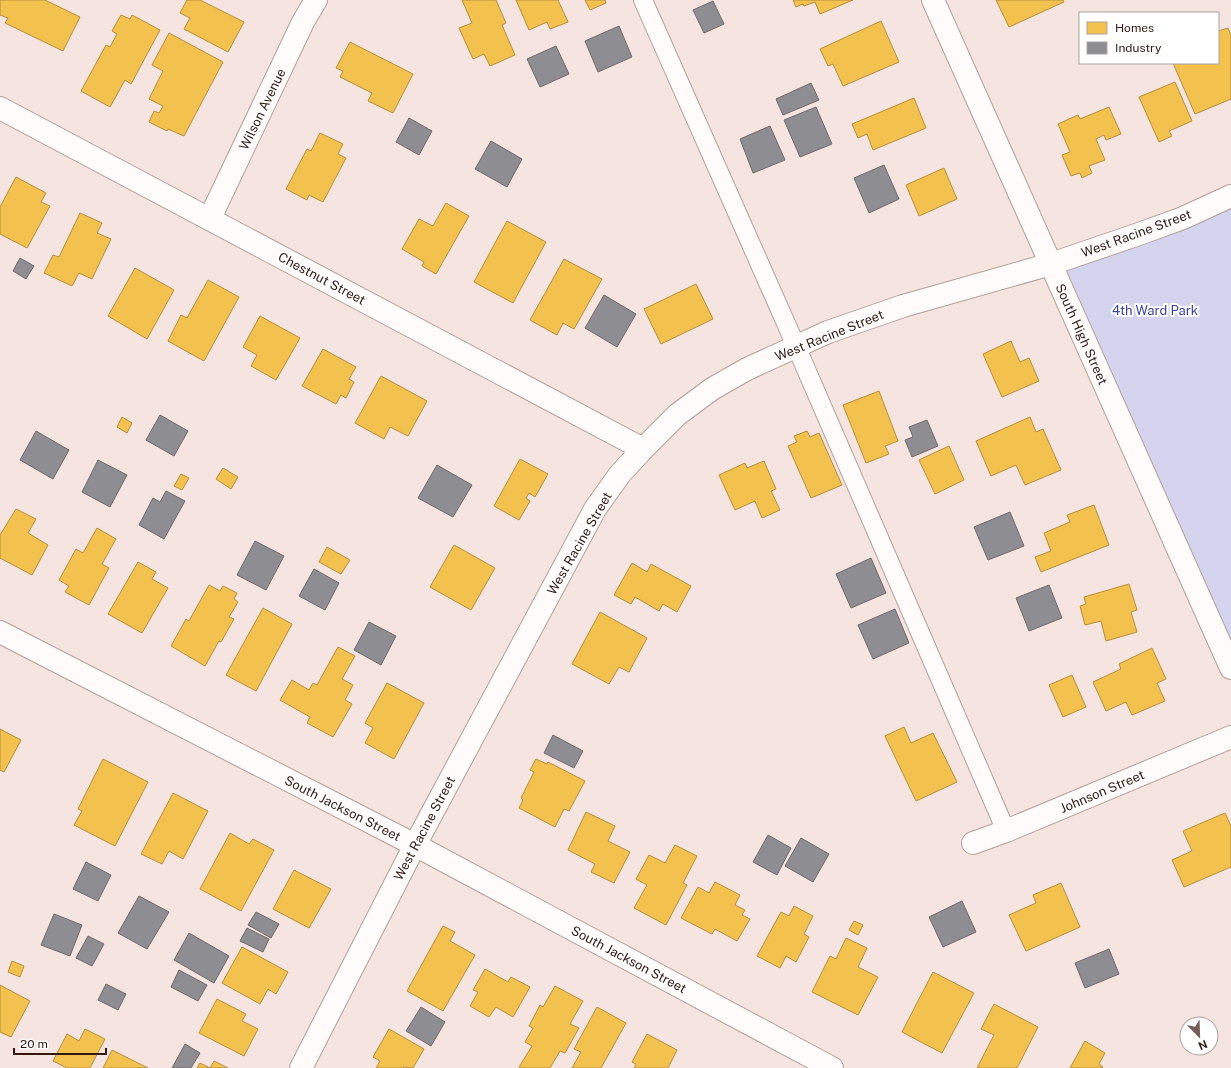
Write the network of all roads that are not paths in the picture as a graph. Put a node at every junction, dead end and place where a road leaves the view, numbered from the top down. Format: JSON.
{"nodes":[{"id":1,"x":316,"y":0,"type":"edge"},
{"id":2,"x":643,"y":0,"type":"edge"},
{"id":3,"x":933,"y":0,"type":"edge"},
{"id":4,"x":0,"y":108,"type":"edge"},
{"id":5,"x":1231,"y":196,"type":"edge"},
{"id":6,"x":210,"y":218,"type":"junction"},
{"id":7,"x":1051,"y":264,"type":"junction"},
{"id":8,"x":796,"y":346,"type":"junction"},
{"id":9,"x":642,"y":449,"type":"junction"},
{"id":10,"x":0,"y":632,"type":"edge"},
{"id":11,"x":1231,"y":668,"type":"edge"},
{"id":12,"x":1231,"y":738,"type":"edge"},
{"id":13,"x":1006,"y":831,"type":"junction"},
{"id":14,"x":973,"y":843,"type":"dead end"},
{"id":15,"x":415,"y":844,"type":"junction"},
{"id":16,"x":301,"y":1068,"type":"edge"},
{"id":17,"x":832,"y":1068,"type":"edge"}],
"edges":[{"from":1,"to":6,"type":"street","name":"Wilson Avenue"},
{"from":2,"to":8,"type":"lane"},
{"from":3,"to":7,"type":"street","name":"South High Street"},
{"from":4,"to":6,"type":"street","name":"Chestnut Street"},
{"from":5,"to":7,"type":"street","name":"West Racine Street"},
{"from":6,"to":9,"type":"street","name":"Chestnut Street"},
{"from":7,"to":8,"type":"street","name":"West Racine Street"},
{"from":7,"to":11,"type":"street","name":"South High Street"},
{"from":8,"to":9,"type":"street","name":"West Racine Street"},
{"from":8,"to":13,"type":"lane"},
{"from":9,"to":15,"type":"street","name":"West Racine Street"},
{"from":10,"to":15,"type":"street","name":"South Jackson Street"},
{"from":12,"to":13,"type":"street","name":"Johnson Street"},
{"from":13,"to":14,"type":"street","name":"Johnson Street"},
{"from":15,"to":16,"type":"street","name":"West Racine Street"},
{"from":15,"to":17,"type":"street","name":"South Jackson Street"}]}
